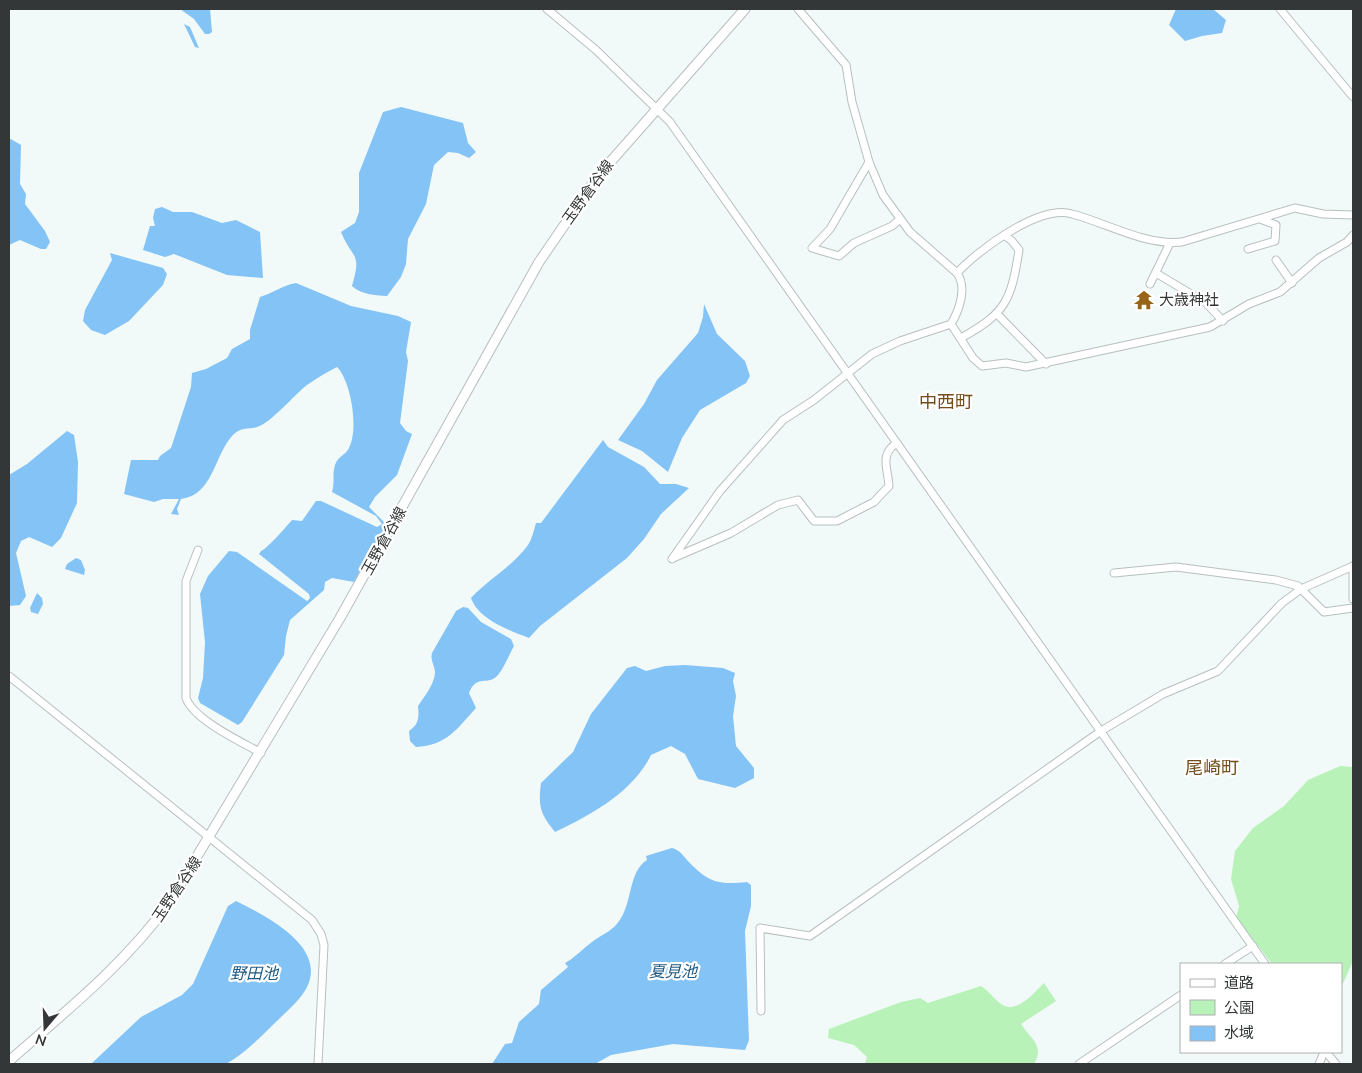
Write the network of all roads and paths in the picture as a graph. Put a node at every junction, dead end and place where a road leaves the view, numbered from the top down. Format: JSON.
{"nodes":[{"id":1,"x":547,"y":9,"type":"edge"},
{"id":2,"x":798,"y":9,"type":"edge"},
{"id":3,"x":1280,"y":9,"type":"edge"},
{"id":4,"x":741,"y":10,"type":"edge"},
{"id":5,"x":1353,"y":98,"type":"edge"},
{"id":6,"x":656,"y":108,"type":"junction"},
{"id":7,"x":869,"y":162,"type":"junction"},
{"id":8,"x":1353,"y":216,"type":"edge"},
{"id":9,"x":1260,"y":219,"type":"junction"},
{"id":10,"x":899,"y":220,"type":"junction"},
{"id":11,"x":1004,"y":235,"type":"junction"},
{"id":12,"x":1353,"y":235,"type":"edge"},
{"id":13,"x":1170,"y":243,"type":"junction"},
{"id":14,"x":1248,"y":249,"type":"dead end"},
{"id":15,"x":1276,"y":260,"type":"dead end"},
{"id":16,"x":957,"y":273,"type":"junction"},
{"id":17,"x":1156,"y":273,"type":"junction"},
{"id":18,"x":1292,"y":283,"type":"junction"},
{"id":19,"x":1150,"y":284,"type":"dead end"},
{"id":20,"x":997,"y":314,"type":"junction"},
{"id":21,"x":1223,"y":321,"type":"junction"},
{"id":22,"x":951,"y":324,"type":"junction"},
{"id":23,"x":961,"y":338,"type":"junction"},
{"id":24,"x":1046,"y":364,"type":"junction"},
{"id":25,"x":848,"y":373,"type":"junction"},
{"id":26,"x":897,"y":443,"type":"junction"},
{"id":27,"x":198,"y":550,"type":"dead end"},
{"id":28,"x":1353,"y":566,"type":"edge"},
{"id":29,"x":1114,"y":573,"type":"dead end"},
{"id":30,"x":1301,"y":589,"type":"junction"},
{"id":31,"x":1353,"y":599,"type":"edge"},
{"id":32,"x":1353,"y":608,"type":"edge"},
{"id":33,"x":9,"y":676,"type":"edge"},
{"id":34,"x":1101,"y":731,"type":"junction"},
{"id":35,"x":261,"y":753,"type":"junction"},
{"id":36,"x":211,"y":837,"type":"junction"},
{"id":37,"x":1253,"y":946,"type":"junction"},
{"id":38,"x":1227,"y":963,"type":"edge"},
{"id":39,"x":1264,"y":963,"type":"edge"},
{"id":40,"x":1180,"y":995,"type":"edge"},
{"id":41,"x":761,"y":1011,"type":"dead end"},
{"id":42,"x":1326,"y":1053,"type":"edge"},
{"id":43,"x":9,"y":1061,"type":"edge"},
{"id":44,"x":318,"y":1064,"type":"edge"},
{"id":45,"x":1079,"y":1064,"type":"edge"},
{"id":46,"x":1336,"y":1064,"type":"edge"}],
"edges":[{"from":1,"to":6,"type":"street"},
{"from":2,"to":7,"type":"street"},
{"from":3,"to":5,"type":"street"},
{"from":4,"to":6,"type":"main road","name":"玉野倉谷線"},
{"from":6,"to":25,"type":"street"},
{"from":6,"to":35,"type":"main road","name":"玉野倉谷線"},
{"from":7,"to":10,"type":"street"},
{"from":7,"to":10,"type":"street"},
{"from":8,"to":9,"type":"street"},
{"from":9,"to":13,"type":"street"},
{"from":9,"to":14,"type":"street"},
{"from":10,"to":16,"type":"street"},
{"from":11,"to":13,"type":"street"},
{"from":11,"to":16,"type":"street"},
{"from":11,"to":20,"type":"street"},
{"from":12,"to":18,"type":"street"},
{"from":13,"to":17,"type":"street"},
{"from":15,"to":18,"type":"street"},
{"from":16,"to":22,"type":"street"},
{"from":17,"to":19,"type":"street"},
{"from":17,"to":21,"type":"street"},
{"from":18,"to":21,"type":"street"},
{"from":20,"to":23,"type":"street"},
{"from":20,"to":24,"type":"street"},
{"from":21,"to":24,"type":"street"},
{"from":22,"to":23,"type":"street"},
{"from":22,"to":25,"type":"street"},
{"from":23,"to":24,"type":"street"},
{"from":25,"to":26,"type":"street"},
{"from":25,"to":26,"type":"street"},
{"from":26,"to":34,"type":"street"},
{"from":27,"to":35,"type":"street"},
{"from":28,"to":30,"type":"street"},
{"from":28,"to":31,"type":"street"},
{"from":29,"to":30,"type":"street"},
{"from":30,"to":32,"type":"street"},
{"from":30,"to":34,"type":"street"},
{"from":33,"to":36,"type":"street"},
{"from":34,"to":37,"type":"street"},
{"from":34,"to":41,"type":"street"},
{"from":35,"to":36,"type":"main road","name":"玉野倉谷線"},
{"from":36,"to":43,"type":"main road","name":"玉野倉谷線"},
{"from":36,"to":44,"type":"street"},
{"from":37,"to":38,"type":"street"},
{"from":37,"to":39,"type":"street"},
{"from":40,"to":45,"type":"street"},
{"from":42,"to":46,"type":"street"}]}
